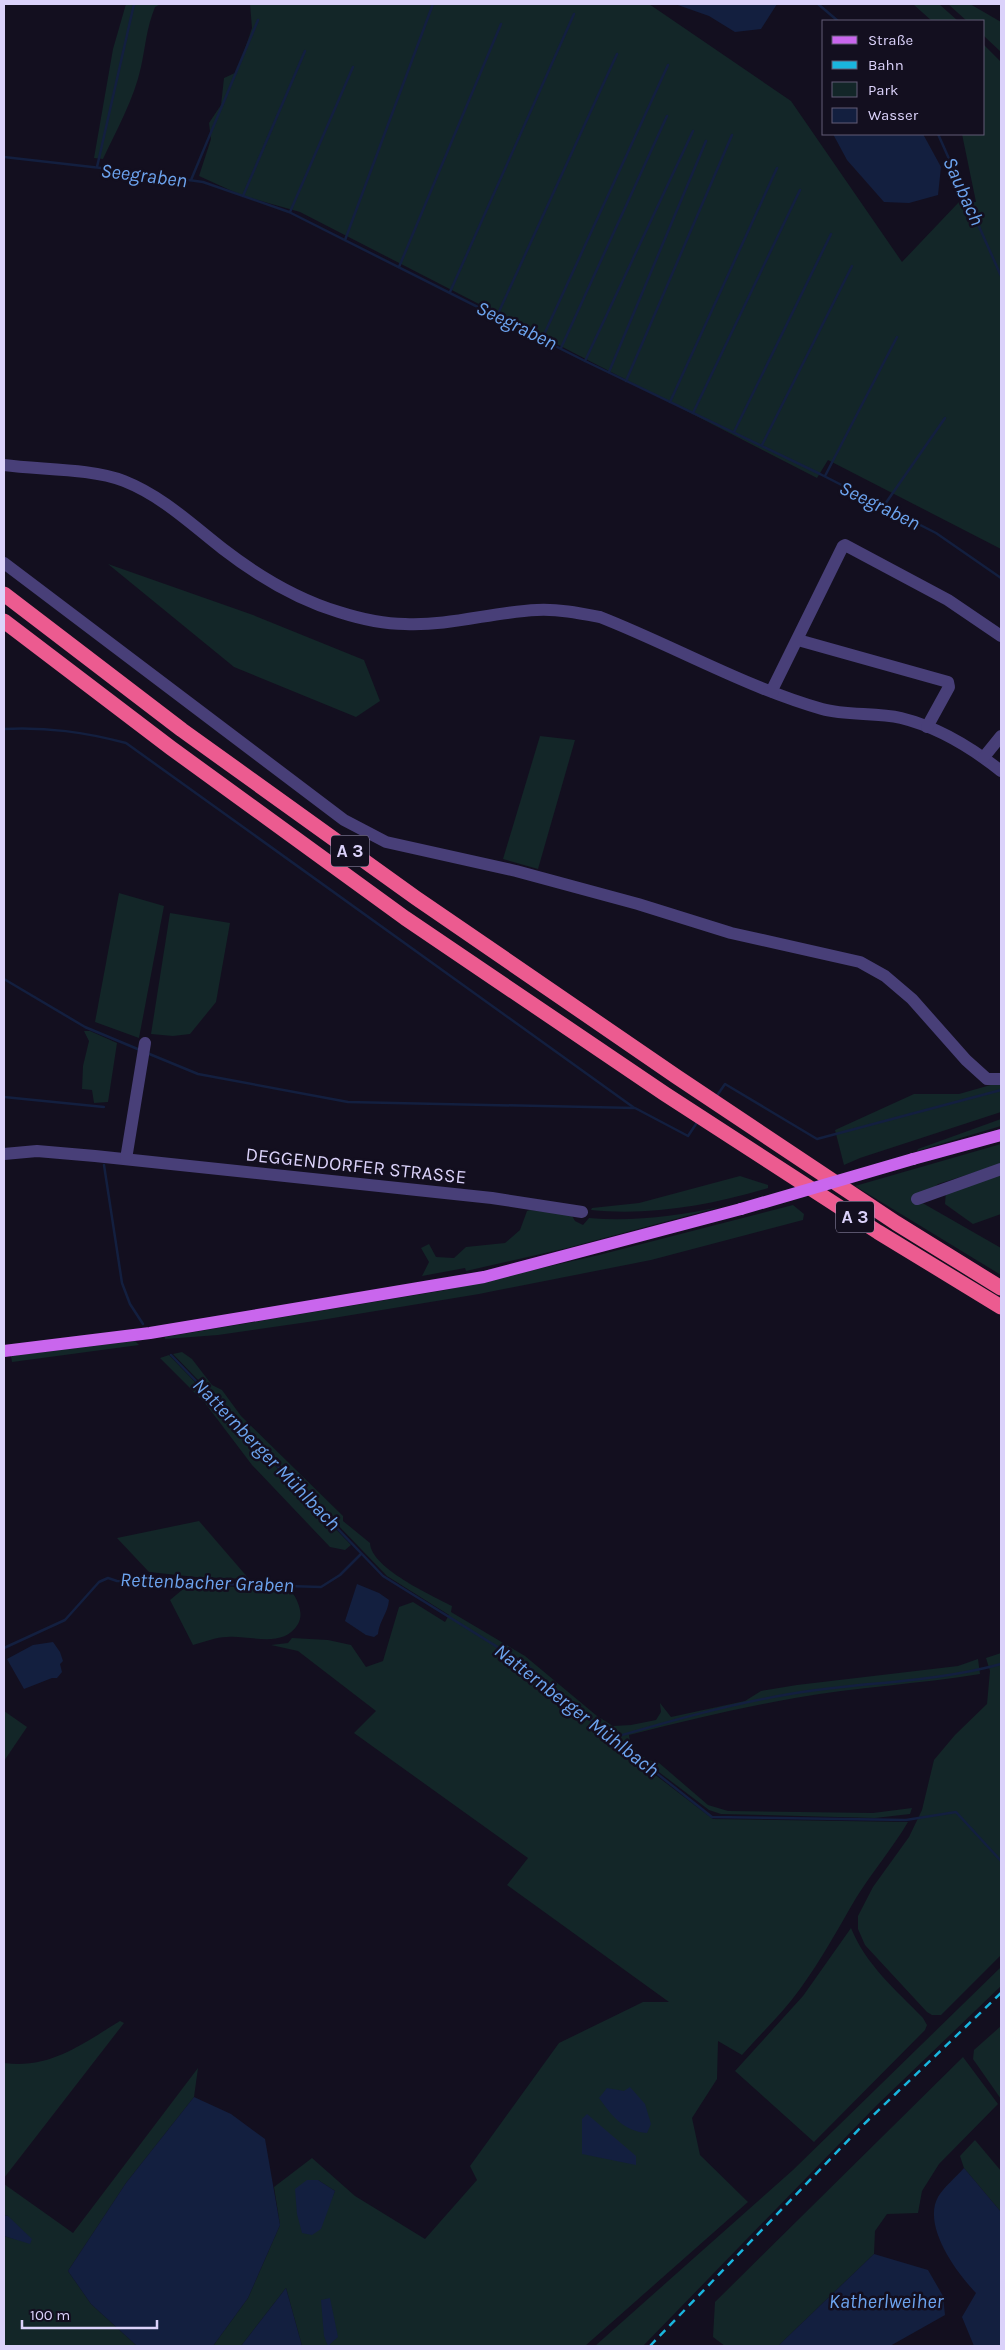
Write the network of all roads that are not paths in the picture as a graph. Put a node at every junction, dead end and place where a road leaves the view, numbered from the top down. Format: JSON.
{"nodes":[{"id":1,"x":4,"y":465,"type":"edge"},
{"id":2,"x":4,"y":562,"type":"edge"},
{"id":3,"x":4,"y":594,"type":"edge"},
{"id":4,"x":4,"y":621,"type":"edge"},
{"id":5,"x":1001,"y":636,"type":"edge"},
{"id":6,"x":798,"y":640,"type":"junction"},
{"id":7,"x":773,"y":692,"type":"junction"},
{"id":8,"x":928,"y":727,"type":"junction"},
{"id":9,"x":1001,"y":736,"type":"edge"},
{"id":10,"x":984,"y":757,"type":"junction"},
{"id":11,"x":1001,"y":771,"type":"edge"},
{"id":12,"x":144,"y":1048,"type":"dead end"},
{"id":13,"x":1001,"y":1079,"type":"edge"},
{"id":14,"x":1001,"y":1134,"type":"edge"},
{"id":15,"x":4,"y":1154,"type":"edge"},
{"id":16,"x":126,"y":1160,"type":"junction"},
{"id":17,"x":1001,"y":1169,"type":"edge"},
{"id":18,"x":917,"y":1199,"type":"dead end"},
{"id":19,"x":582,"y":1212,"type":"dead end"},
{"id":20,"x":1001,"y":1288,"type":"edge"},
{"id":21,"x":1001,"y":1308,"type":"edge"},
{"id":22,"x":4,"y":1351,"type":"edge"}],
"edges":[{"from":1,"to":7,"type":"street"},
{"from":2,"to":13,"type":"street"},
{"from":3,"to":20,"type":"highway","number":"A 3"},
{"from":4,"to":21,"type":"highway","number":"A 3"},
{"from":5,"to":6,"type":"street"},
{"from":6,"to":7,"type":"street"},
{"from":6,"to":8,"type":"street"},
{"from":7,"to":8,"type":"street"},
{"from":8,"to":10,"type":"street"},
{"from":9,"to":10,"type":"street"},
{"from":10,"to":11,"type":"street"},
{"from":12,"to":16,"type":"street"},
{"from":14,"to":22,"type":"main road","bridge":true},
{"from":15,"to":16,"type":"street","name":"DEGGENDORFER STRASSE"},
{"from":16,"to":19,"type":"street","name":"DEGGENDORFER STRASSE"},
{"from":17,"to":18,"type":"street"}]}
